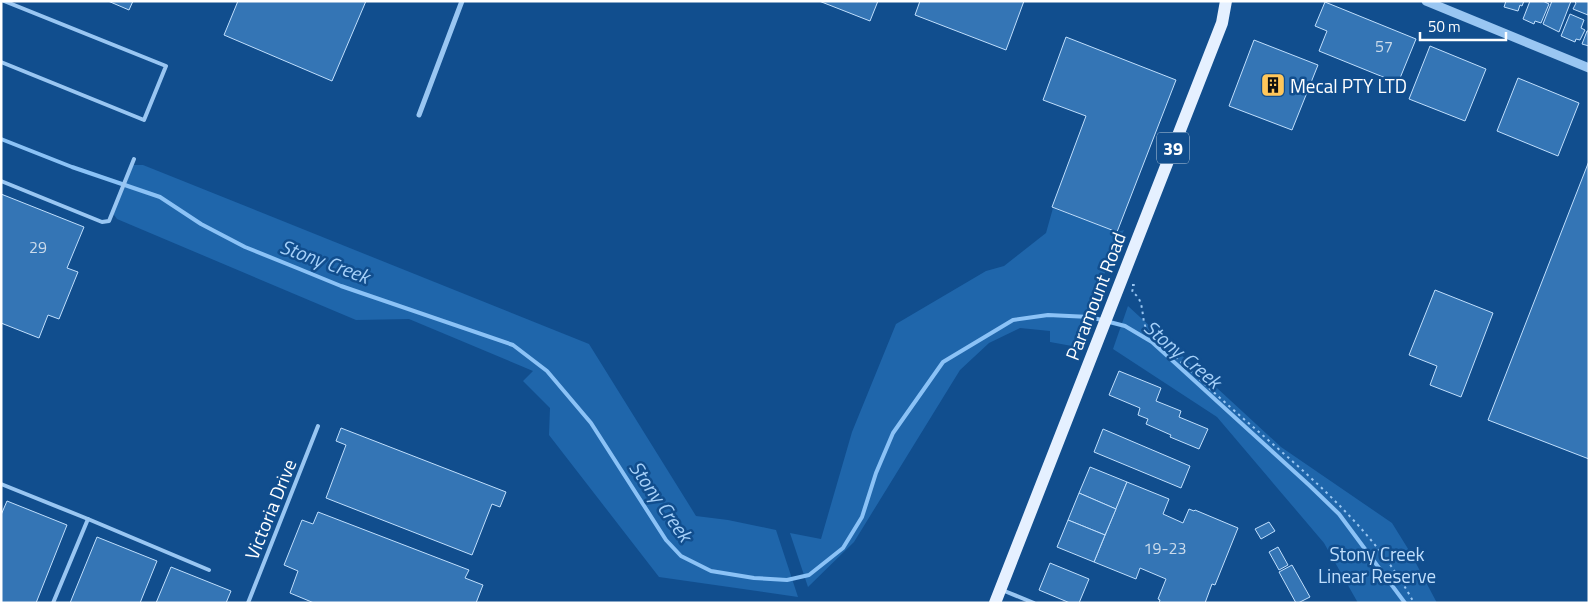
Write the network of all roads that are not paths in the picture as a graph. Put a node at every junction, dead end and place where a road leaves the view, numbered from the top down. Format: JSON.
{"nodes":[{"id":1,"x":4,"y":1,"type":"edge"},
{"id":2,"x":462,"y":1,"type":"edge"},
{"id":3,"x":1226,"y":1,"type":"edge"},
{"id":4,"x":1230,"y":1,"type":"edge"},
{"id":5,"x":1426,"y":1,"type":"edge"},
{"id":6,"x":1222,"y":23,"type":"junction"},
{"id":7,"x":1,"y":62,"type":"edge"},
{"id":8,"x":1589,"y":68,"type":"edge"},
{"id":9,"x":419,"y":115,"type":"dead end"},
{"id":10,"x":134,"y":159,"type":"dead end"},
{"id":11,"x":1,"y":181,"type":"edge"},
{"id":12,"x":318,"y":426,"type":"dead end"},
{"id":13,"x":1,"y":484,"type":"edge"},
{"id":14,"x":88,"y":519,"type":"junction"},
{"id":15,"x":209,"y":570,"type":"dead end"},
{"id":16,"x":1000,"y":589,"type":"junction"},
{"id":17,"x":53,"y":603,"type":"edge"},
{"id":18,"x":248,"y":603,"type":"edge"},
{"id":19,"x":995,"y":603,"type":"edge"},
{"id":20,"x":1034,"y":603,"type":"edge"}],
"edges":[{"from":1,"to":7,"type":"lane"},
{"from":2,"to":9,"type":"street"},
{"from":3,"to":6,"type":"main road","name":"Paramount Road","number":"39"},
{"from":4,"to":6,"type":"street"},
{"from":5,"to":8,"type":"street"},
{"from":6,"to":16,"type":"main road","name":"Paramount Road","number":"39"},
{"from":10,"to":11,"type":"lane"},
{"from":12,"to":18,"type":"lane","name":"Victoria Drive"},
{"from":13,"to":14,"type":"lane"},
{"from":14,"to":15,"type":"lane"},
{"from":14,"to":17,"type":"lane"},
{"from":16,"to":19,"type":"main road","name":"Paramount Road","number":"39"},
{"from":16,"to":20,"type":"lane"}]}
